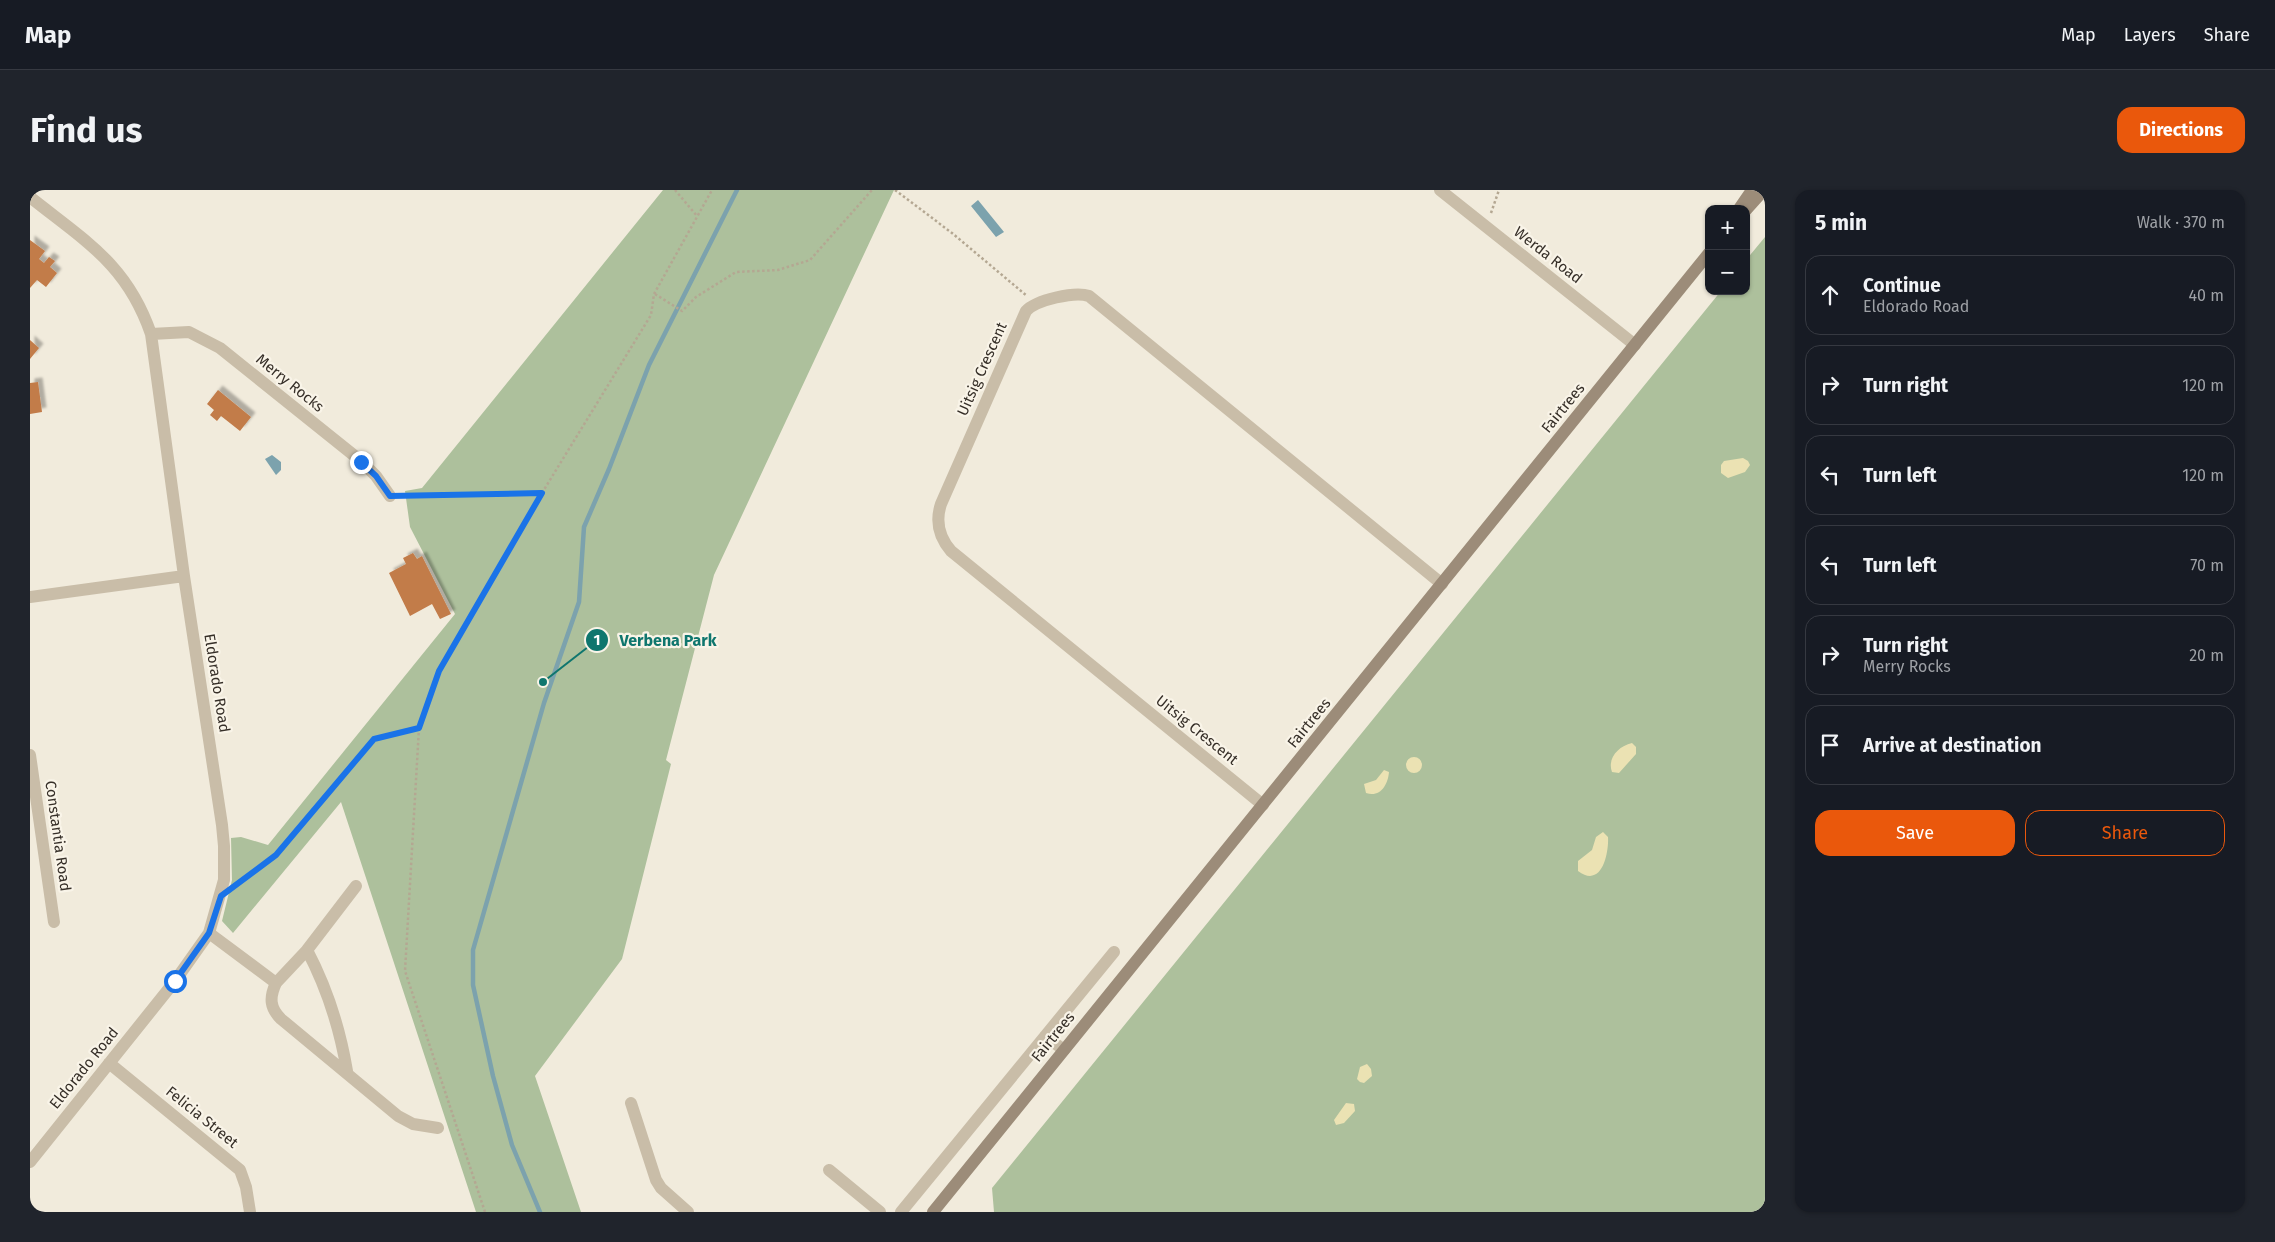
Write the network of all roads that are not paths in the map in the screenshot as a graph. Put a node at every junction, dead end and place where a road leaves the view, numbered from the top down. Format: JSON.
{"nodes":[{"id":1,"x":1440,"y":190,"type":"edge"},
{"id":2,"x":1752,"y":190,"type":"edge"},
{"id":3,"x":1764,"y":190,"type":"edge"},
{"id":4,"x":30,"y":197,"type":"edge"},
{"id":5,"x":1742,"y":205,"type":"edge"},
{"id":6,"x":1750,"y":206,"type":"edge"},
{"id":7,"x":1705,"y":258,"type":"edge"},
{"id":8,"x":151,"y":334,"type":"junction"},
{"id":9,"x":1635,"y":344,"type":"junction"},
{"id":10,"x":390,"y":496,"type":"road end"},
{"id":11,"x":184,"y":576,"type":"junction"},
{"id":12,"x":1442,"y":584,"type":"junction"},
{"id":13,"x":30,"y":597,"type":"edge"},
{"id":14,"x":30,"y":755,"type":"edge"},
{"id":15,"x":1263,"y":805,"type":"junction"},
{"id":16,"x":356,"y":886,"type":"dead end"},
{"id":17,"x":54,"y":922,"type":"dead end"},
{"id":18,"x":209,"y":933,"type":"junction"},
{"id":19,"x":307,"y":950,"type":"junction"},
{"id":20,"x":1114,"y":952,"type":"dead end"},
{"id":21,"x":276,"y":983,"type":"junction"},
{"id":22,"x":1045,"y":1036,"type":"junction"},
{"id":23,"x":1064,"y":1050,"type":"junction"},
{"id":24,"x":109,"y":1063,"type":"junction"},
{"id":25,"x":347,"y":1071,"type":"junction"},
{"id":26,"x":631,"y":1103,"type":"dead end"},
{"id":27,"x":438,"y":1128,"type":"dead end"},
{"id":28,"x":30,"y":1162,"type":"edge"},
{"id":29,"x":829,"y":1170,"type":"dead end"},
{"id":30,"x":939,"y":1210,"type":"edge"},
{"id":31,"x":250,"y":1212,"type":"edge"},
{"id":32,"x":688,"y":1212,"type":"edge"},
{"id":33,"x":880,"y":1212,"type":"edge"},
{"id":34,"x":901,"y":1212,"type":"edge"}],
"edges":[{"from":1,"to":9,"type":"street","name":"Werda Road"},
{"from":2,"to":5,"type":"main road"},
{"from":3,"to":6,"type":"main road"},
{"from":4,"to":8,"type":"street","name":"Eldorado Road"},
{"from":7,"to":9,"type":"main road","name":"Fairtrees"},
{"from":8,"to":10,"type":"street","name":"Merry Rocks"},
{"from":8,"to":11,"type":"street","name":"Eldorado Road"},
{"from":9,"to":12,"type":"main road","name":"Fairtrees"},
{"from":11,"to":13,"type":"street"},
{"from":11,"to":18,"type":"street","name":"Eldorado Road"},
{"from":12,"to":15,"type":"main road","name":"Fairtrees"},
{"from":12,"to":15,"type":"street","name":"Uitsig Crescent"},
{"from":14,"to":17,"type":"street","name":"Constantia Road"},
{"from":15,"to":23,"type":"main road","name":"Fairtrees"},
{"from":16,"to":19,"type":"street"},
{"from":18,"to":21,"type":"street"},
{"from":18,"to":24,"type":"street","name":"Eldorado Road"},
{"from":19,"to":21,"type":"street"},
{"from":19,"to":25,"type":"street"},
{"from":20,"to":22,"type":"street"},
{"from":21,"to":25,"type":"street"},
{"from":22,"to":23,"type":"street"},
{"from":22,"to":34,"type":"street"},
{"from":23,"to":30,"type":"main road","name":"Fairtrees"},
{"from":24,"to":28,"type":"street","name":"Eldorado Road"},
{"from":24,"to":31,"type":"street","name":"Felicia Street"},
{"from":25,"to":27,"type":"street"},
{"from":26,"to":32,"type":"street"},
{"from":29,"to":33,"type":"street"}]}
